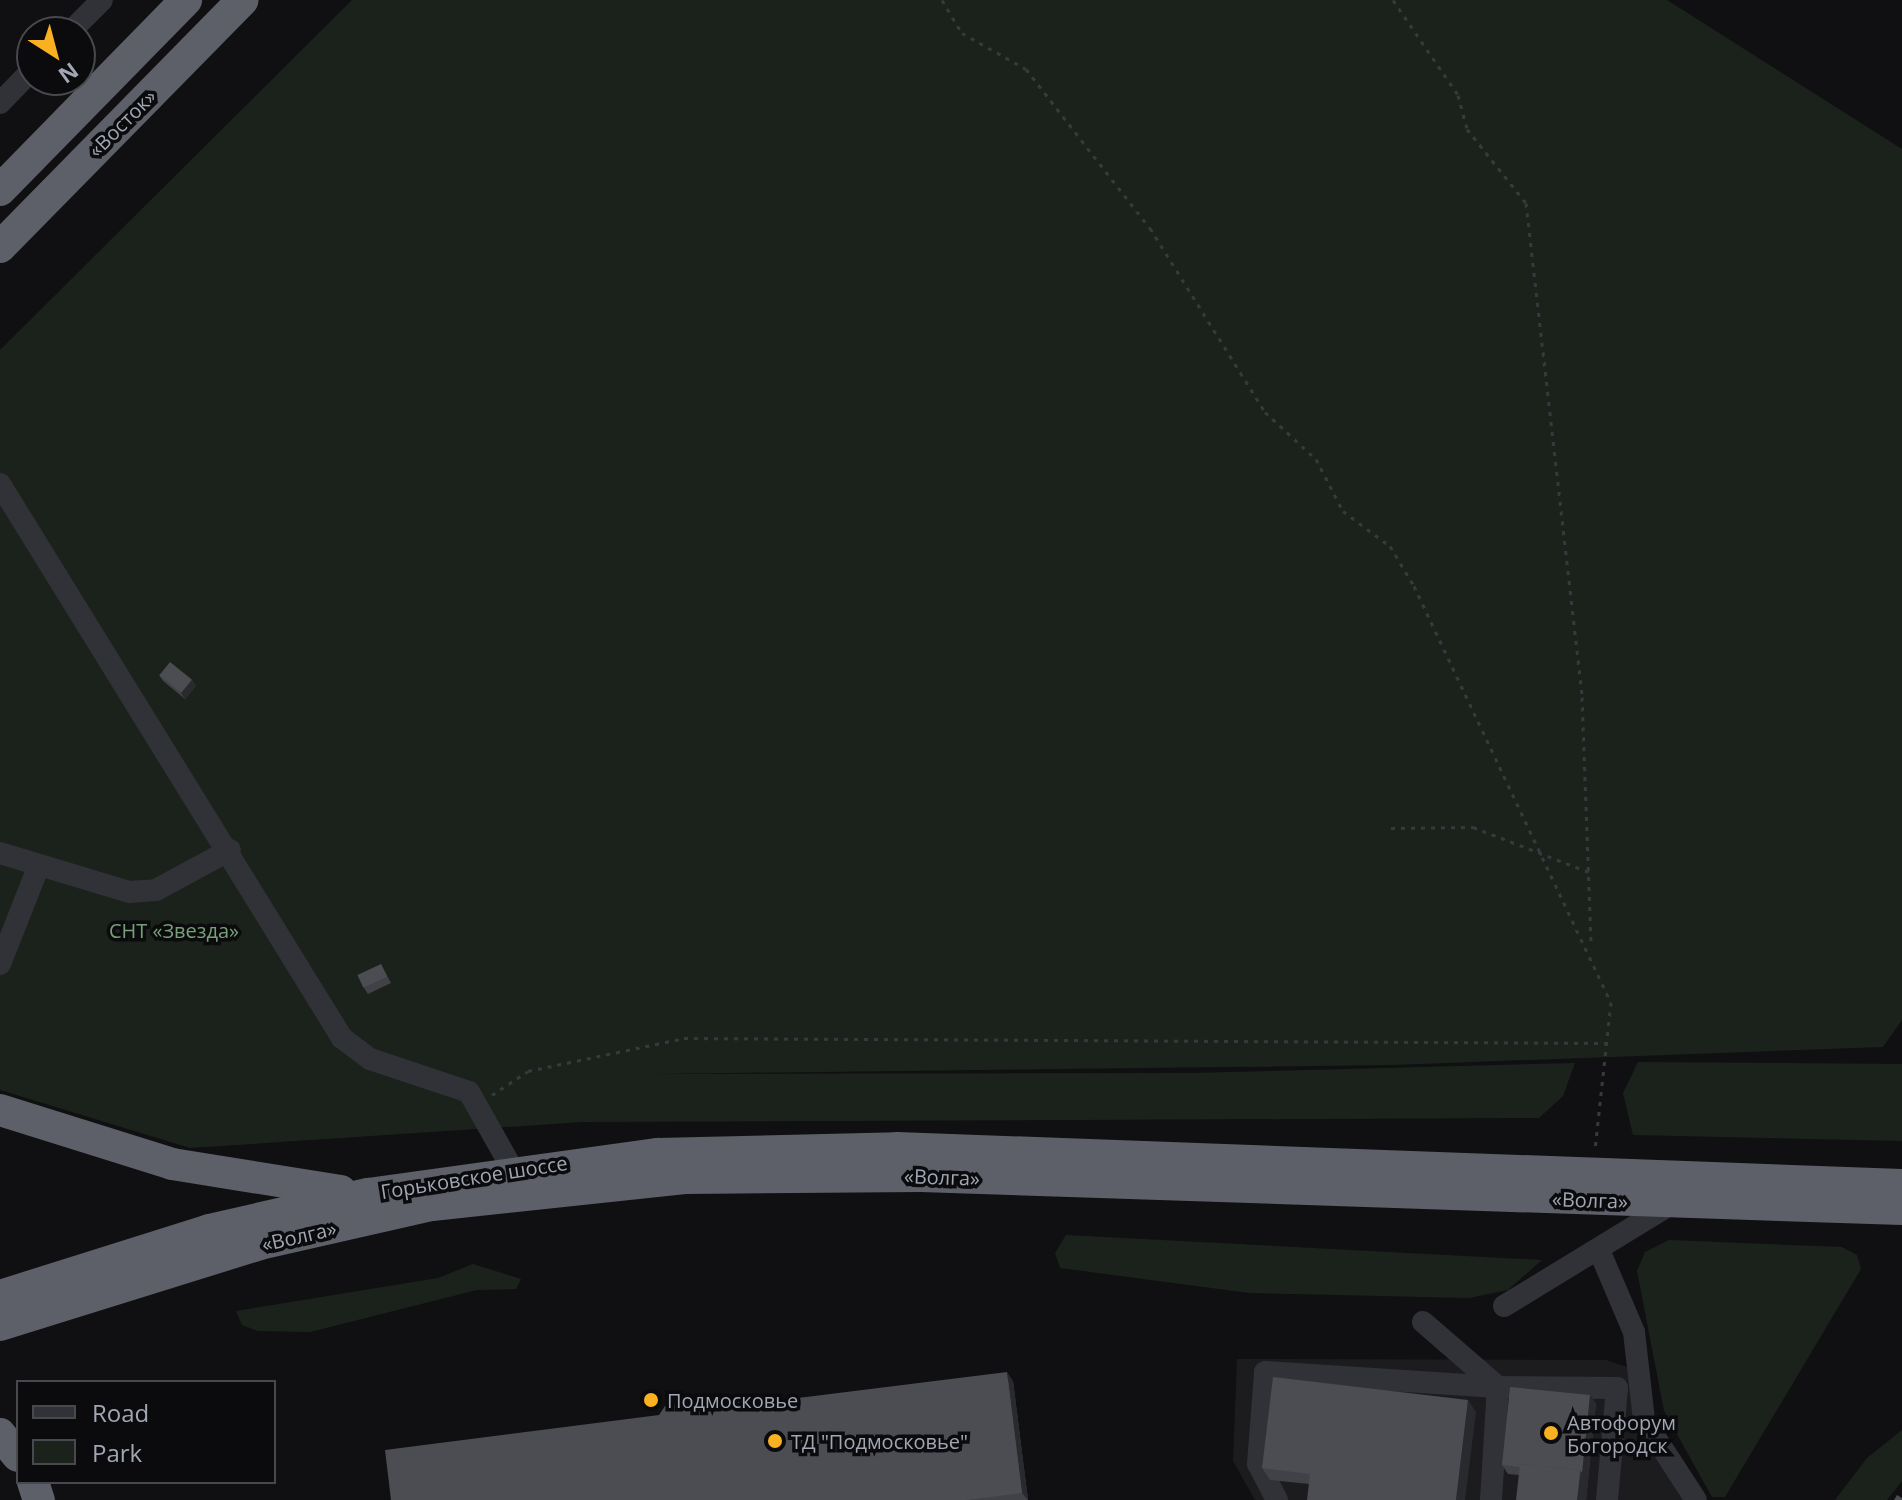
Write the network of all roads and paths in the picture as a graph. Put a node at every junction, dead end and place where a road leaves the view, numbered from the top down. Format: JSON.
{"nodes":[{"id":1,"x":102,"y":0,"type":"edge"},
{"id":2,"x":186,"y":0,"type":"edge"},
{"id":3,"x":243,"y":0,"type":"edge"},
{"id":4,"x":942,"y":0,"type":"edge"},
{"id":5,"x":1393,"y":0,"type":"edge"},
{"id":6,"x":86,"y":16,"type":"edge"},
{"id":7,"x":16,"y":86,"type":"edge"},
{"id":8,"x":0,"y":103,"type":"edge"},
{"id":9,"x":0,"y":190,"type":"edge"},
{"id":10,"x":0,"y":247,"type":"edge"},
{"id":11,"x":0,"y":484,"type":"edge"},
{"id":12,"x":1391,"y":828,"type":"dead end"},
{"id":13,"x":1539,"y":847,"type":"junction"},
{"id":14,"x":230,"y":850,"type":"junction"},
{"id":15,"x":0,"y":853,"type":"edge"},
{"id":16,"x":39,"y":865,"type":"junction"},
{"id":17,"x":1589,"y":872,"type":"junction"},
{"id":18,"x":1591,"y":949,"type":"junction"},
{"id":19,"x":0,"y":964,"type":"edge"},
{"id":20,"x":1609,"y":1043,"type":"junction"},
{"id":21,"x":479,"y":1104,"type":"junction"},
{"id":22,"x":0,"y":1110,"type":"edge"},
{"id":23,"x":580,"y":1160,"type":"joint"},
{"id":24,"x":513,"y":1170,"type":"junction"},
{"id":25,"x":1902,"y":1185,"type":"edge"},
{"id":26,"x":1597,"y":1187,"type":"junction"},
{"id":27,"x":368,"y":1194,"type":"junction"},
{"id":28,"x":1671,"y":1204,"type":"junction"},
{"id":29,"x":1902,"y":1209,"type":"edge"},
{"id":30,"x":1599,"y":1250,"type":"junction"},
{"id":31,"x":0,"y":1296,"type":"edge"},
{"id":32,"x":1504,"y":1306,"type":"dead end"},
{"id":33,"x":1423,"y":1322,"type":"dead end"},
{"id":34,"x":0,"y":1325,"type":"edge"},
{"id":35,"x":1498,"y":1387,"type":"junction"},
{"id":36,"x":0,"y":1434,"type":"edge"},
{"id":37,"x":16,"y":1454,"type":"edge"},
{"id":38,"x":1277,"y":1500,"type":"edge"},
{"id":39,"x":1491,"y":1500,"type":"edge"},
{"id":40,"x":1607,"y":1500,"type":"edge"},
{"id":41,"x":1696,"y":1500,"type":"edge"}],
"edges":[{"from":1,"to":6,"type":"lane"},
{"from":2,"to":9,"type":"highway","name":"«Восток»"},
{"from":3,"to":10,"type":"highway","name":"«Восток»"},
{"from":4,"to":13,"type":"path"},
{"from":5,"to":17,"type":"path"},
{"from":7,"to":8,"type":"lane"},
{"from":11,"to":14,"type":"lane"},
{"from":12,"to":13,"type":"path"},
{"from":13,"to":17,"type":"path"},
{"from":13,"to":18,"type":"path"},
{"from":14,"to":16,"type":"lane"},
{"from":14,"to":21,"type":"lane"},
{"from":15,"to":16,"type":"lane"},
{"from":16,"to":19,"type":"lane"},
{"from":17,"to":18,"type":"path"},
{"from":18,"to":20,"type":"path"},
{"from":20,"to":21,"type":"path"},
{"from":20,"to":26,"type":"path"},
{"from":21,"to":24,"type":"lane"},
{"from":22,"to":27,"type":"highway"},
{"from":23,"to":24,"type":"highway","name":"Горьковское шоссе"},
{"from":23,"to":26,"type":"highway","name":"«Волга»"},
{"from":24,"to":27,"type":"highway","name":"Горьковское шоссе"},
{"from":25,"to":26,"type":"highway","name":"«Волга»"},
{"from":26,"to":28,"type":"highway","name":"«Волга»"},
{"from":26,"to":30,"type":"lane"},
{"from":26,"to":34,"type":"highway","name":"«Волга»"},
{"from":27,"to":31,"type":"highway","name":"«Волга»"},
{"from":28,"to":29,"type":"highway","name":"«Волга»"},
{"from":28,"to":30,"type":"lane"},
{"from":30,"to":32,"type":"lane"},
{"from":30,"to":41,"type":"lane"},
{"from":33,"to":35,"type":"lane"},
{"from":35,"to":38,"type":"lane"},
{"from":35,"to":39,"type":"lane"},
{"from":35,"to":40,"type":"lane"},
{"from":36,"to":37,"type":"highway"}]}
